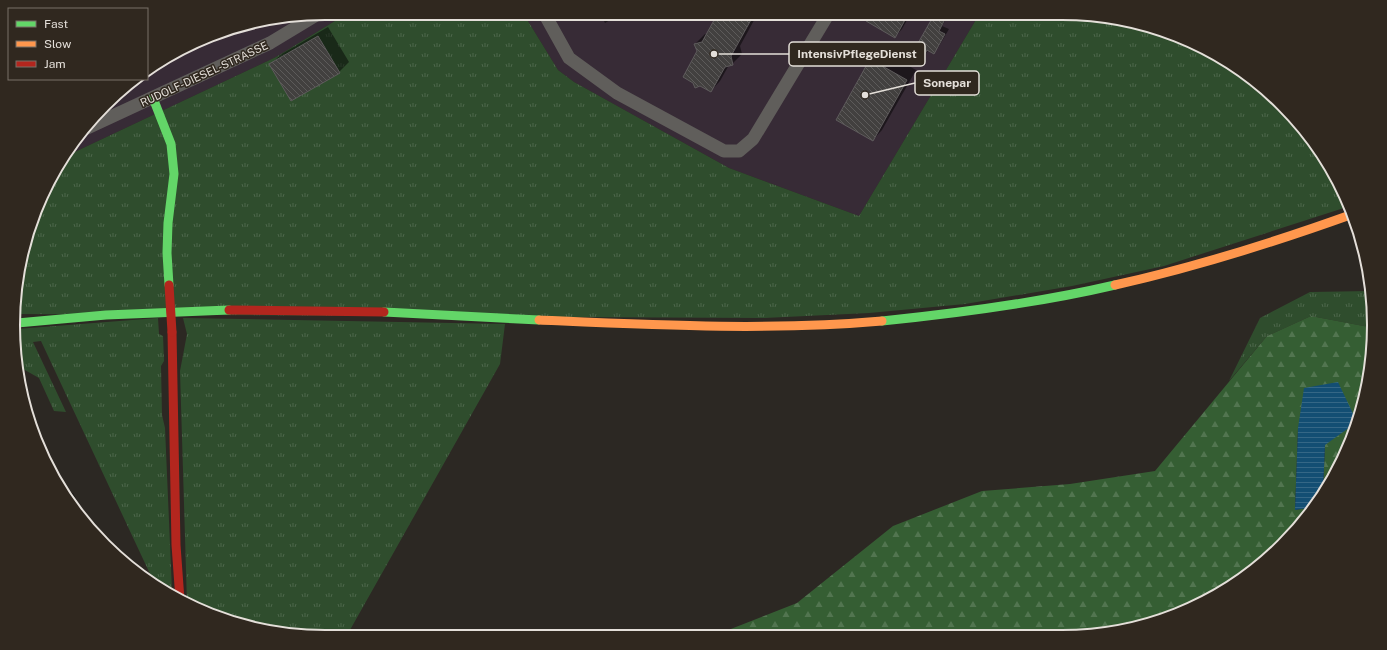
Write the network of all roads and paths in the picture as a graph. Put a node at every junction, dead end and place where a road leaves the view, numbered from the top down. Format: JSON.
{"nodes":[{"id":1,"x":548,"y":20,"type":"edge"},
{"id":2,"x":825,"y":20,"type":"edge"},
{"id":3,"x":307,"y":21,"type":"edge"},
{"id":4,"x":153,"y":98,"type":"junction"},
{"id":5,"x":96,"y":124,"type":"edge"},
{"id":6,"x":1347,"y":216,"type":"edge"},
{"id":7,"x":20,"y":323,"type":"edge"},
{"id":8,"x":180,"y":593,"type":"edge"}],
"edges":[{"from":1,"to":2,"type":"street"},
{"from":3,"to":4,"type":"street","name":"RUDOLF-DIESEL-STRASSE"},
{"from":4,"to":5,"type":"street","name":"RUDOLF-DIESEL-STRASSE"},
{"from":4,"to":8,"type":"main road","bridge":true},
{"from":6,"to":7,"type":"main road"}]}
